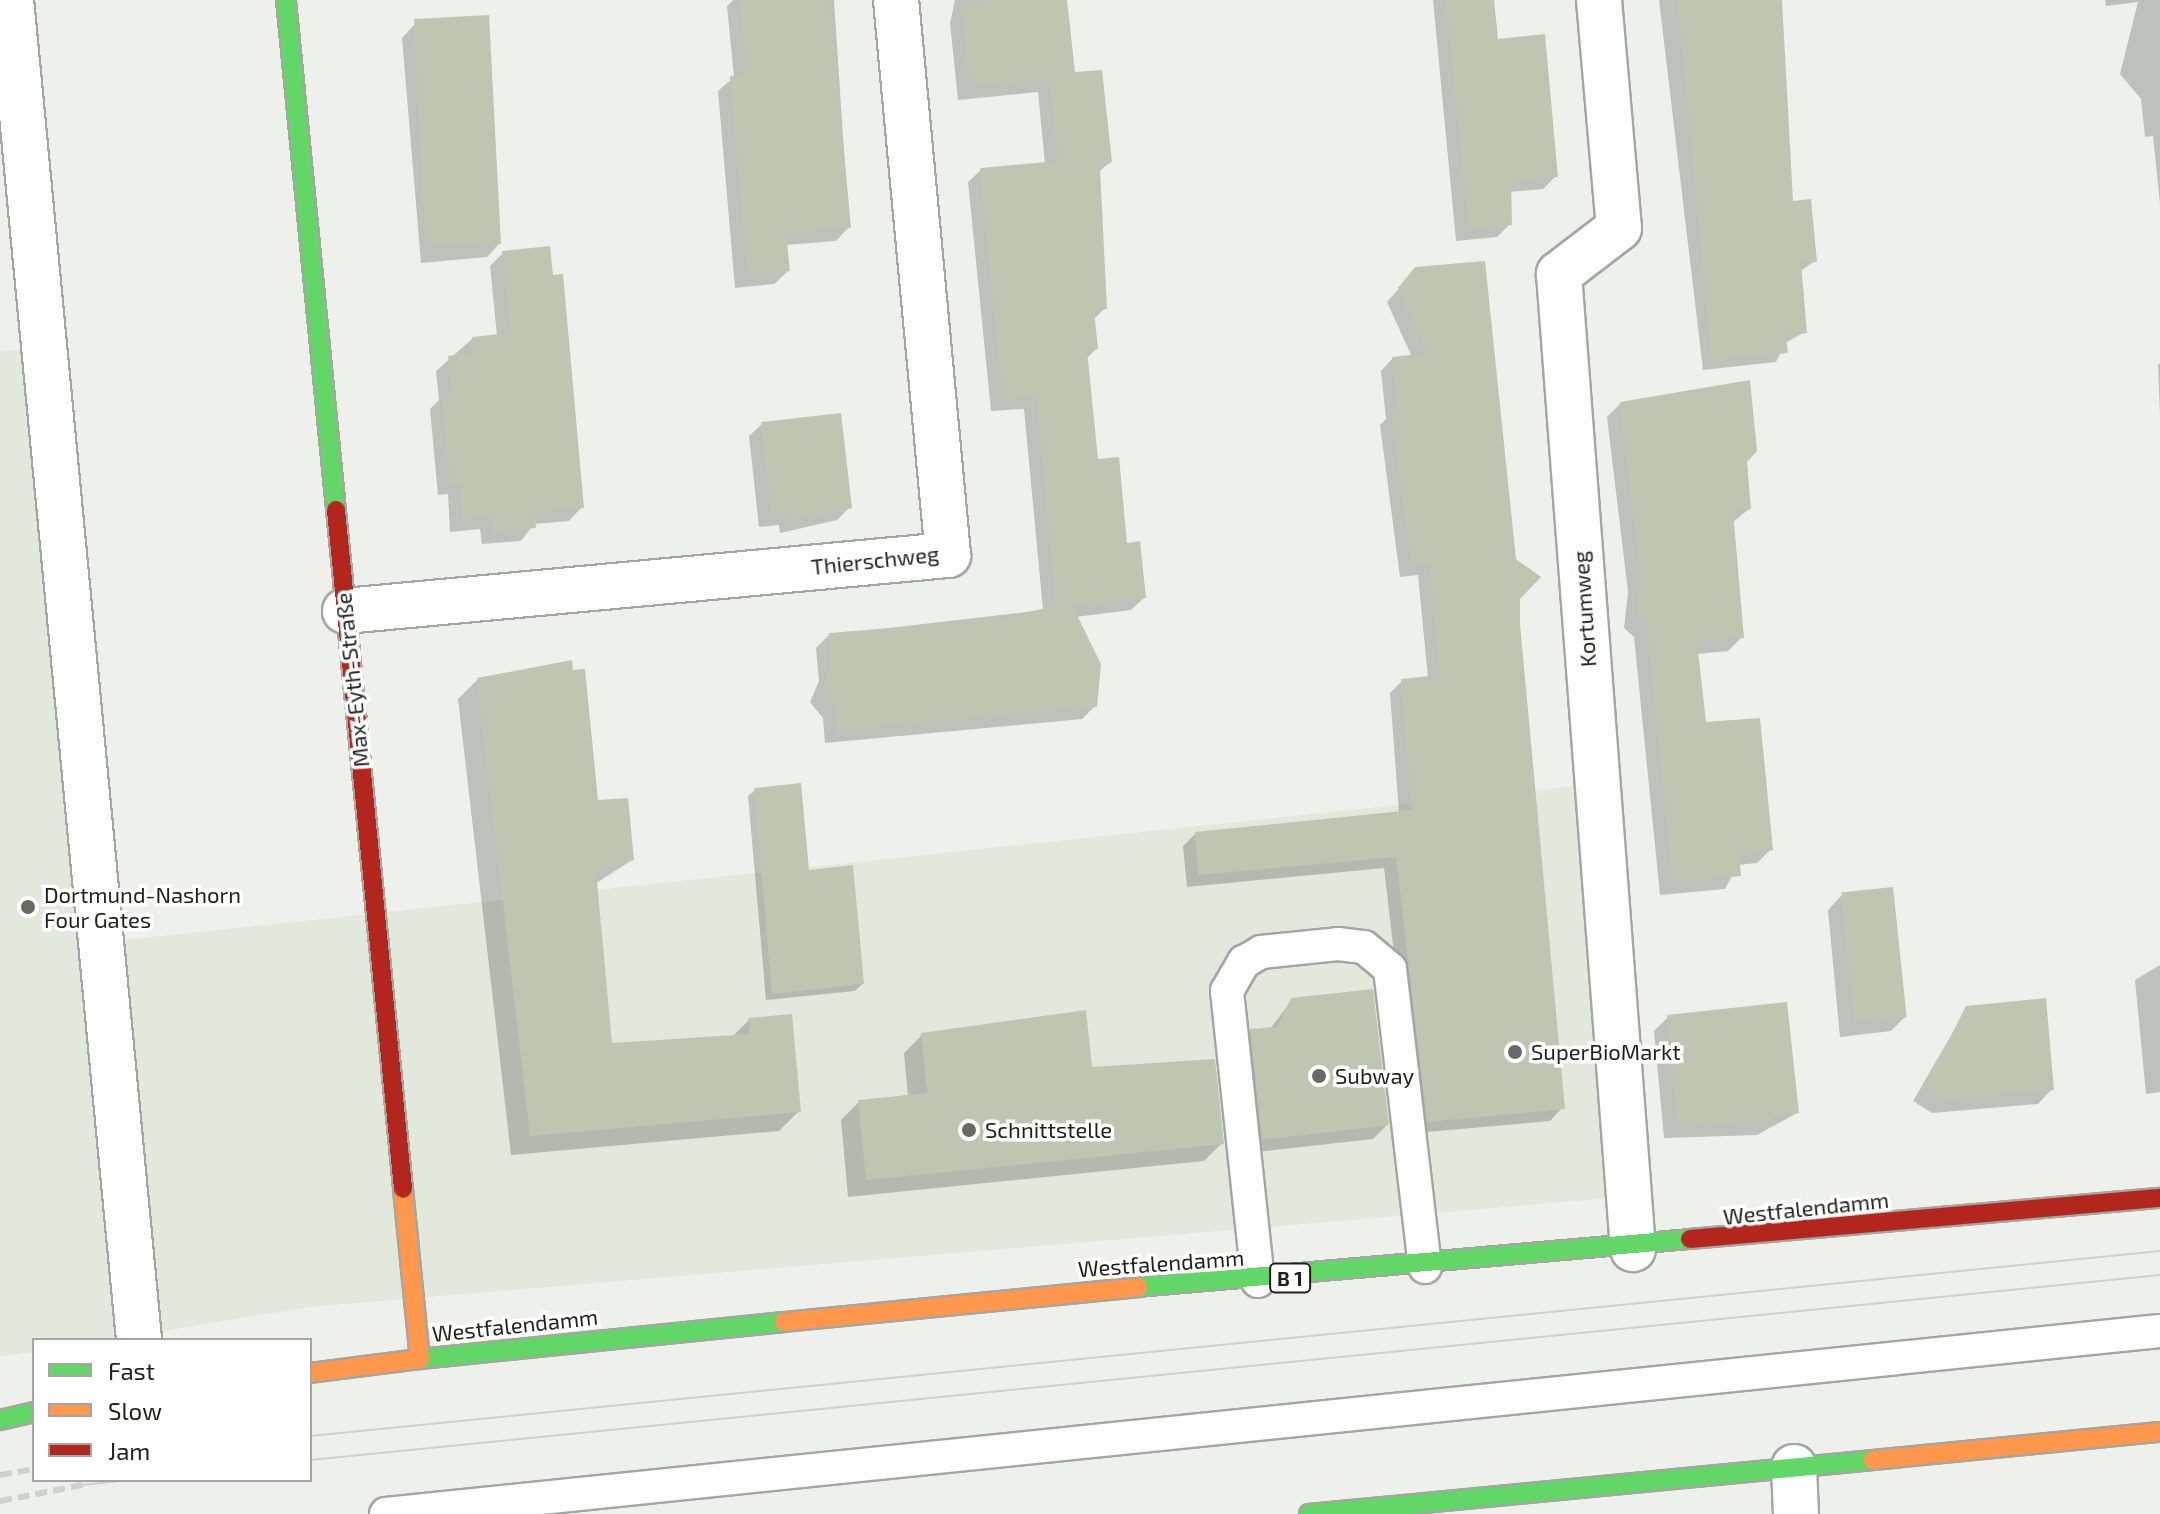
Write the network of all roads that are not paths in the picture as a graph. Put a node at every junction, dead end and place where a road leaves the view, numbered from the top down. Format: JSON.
{"nodes":[{"id":1,"x":11,"y":0,"type":"edge"},
{"id":2,"x":286,"y":0,"type":"edge"},
{"id":3,"x":896,"y":0,"type":"edge"},
{"id":4,"x":1599,"y":0,"type":"edge"},
{"id":5,"x":345,"y":611,"type":"junction"},
{"id":6,"x":2160,"y":1198,"type":"edge"},
{"id":7,"x":1633,"y":1249,"type":"junction"},
{"id":8,"x":1425,"y":1267,"type":"junction"},
{"id":9,"x":1258,"y":1281,"type":"junction"},
{"id":10,"x":2160,"y":1331,"type":"edge"},
{"id":11,"x":139,"y":1338,"type":"edge"},
{"id":12,"x":420,"y":1359,"type":"junction"},
{"id":13,"x":312,"y":1373,"type":"edge"},
{"id":14,"x":32,"y":1412,"type":"edge"},
{"id":15,"x":0,"y":1420,"type":"edge"},
{"id":16,"x":2160,"y":1432,"type":"edge"},
{"id":17,"x":1794,"y":1467,"type":"junction"},
{"id":18,"x":386,"y":1514,"type":"edge"},
{"id":19,"x":1309,"y":1514,"type":"edge"},
{"id":20,"x":1796,"y":1514,"type":"edge"}],
"edges":[{"from":1,"to":11,"type":"street"},
{"from":2,"to":5,"type":"main road","name":"Max-Eyth-Straße"},
{"from":3,"to":5,"type":"street","name":"Thierschweg"},
{"from":4,"to":7,"type":"street","name":"Kortumweg"},
{"from":5,"to":12,"type":"main road","name":"Max-Eyth-Straße"},
{"from":6,"to":7,"type":"main road","name":"Westfalendamm","number":"B 1"},
{"from":7,"to":8,"type":"main road","name":"Westfalendamm","number":"B 1"},
{"from":8,"to":9,"type":"main road","name":"Westfalendamm","number":"B 1"},
{"from":8,"to":9,"type":"lane"},
{"from":9,"to":12,"type":"main road","name":"Westfalendamm","number":"B 1"},
{"from":10,"to":18,"type":"lane"},
{"from":12,"to":13,"type":"main road","name":"Westfalendamm","number":"B 1"},
{"from":14,"to":15,"type":"main road"},
{"from":16,"to":17,"type":"main road"},
{"from":17,"to":19,"type":"main road"},
{"from":17,"to":20,"type":"street"}]}
